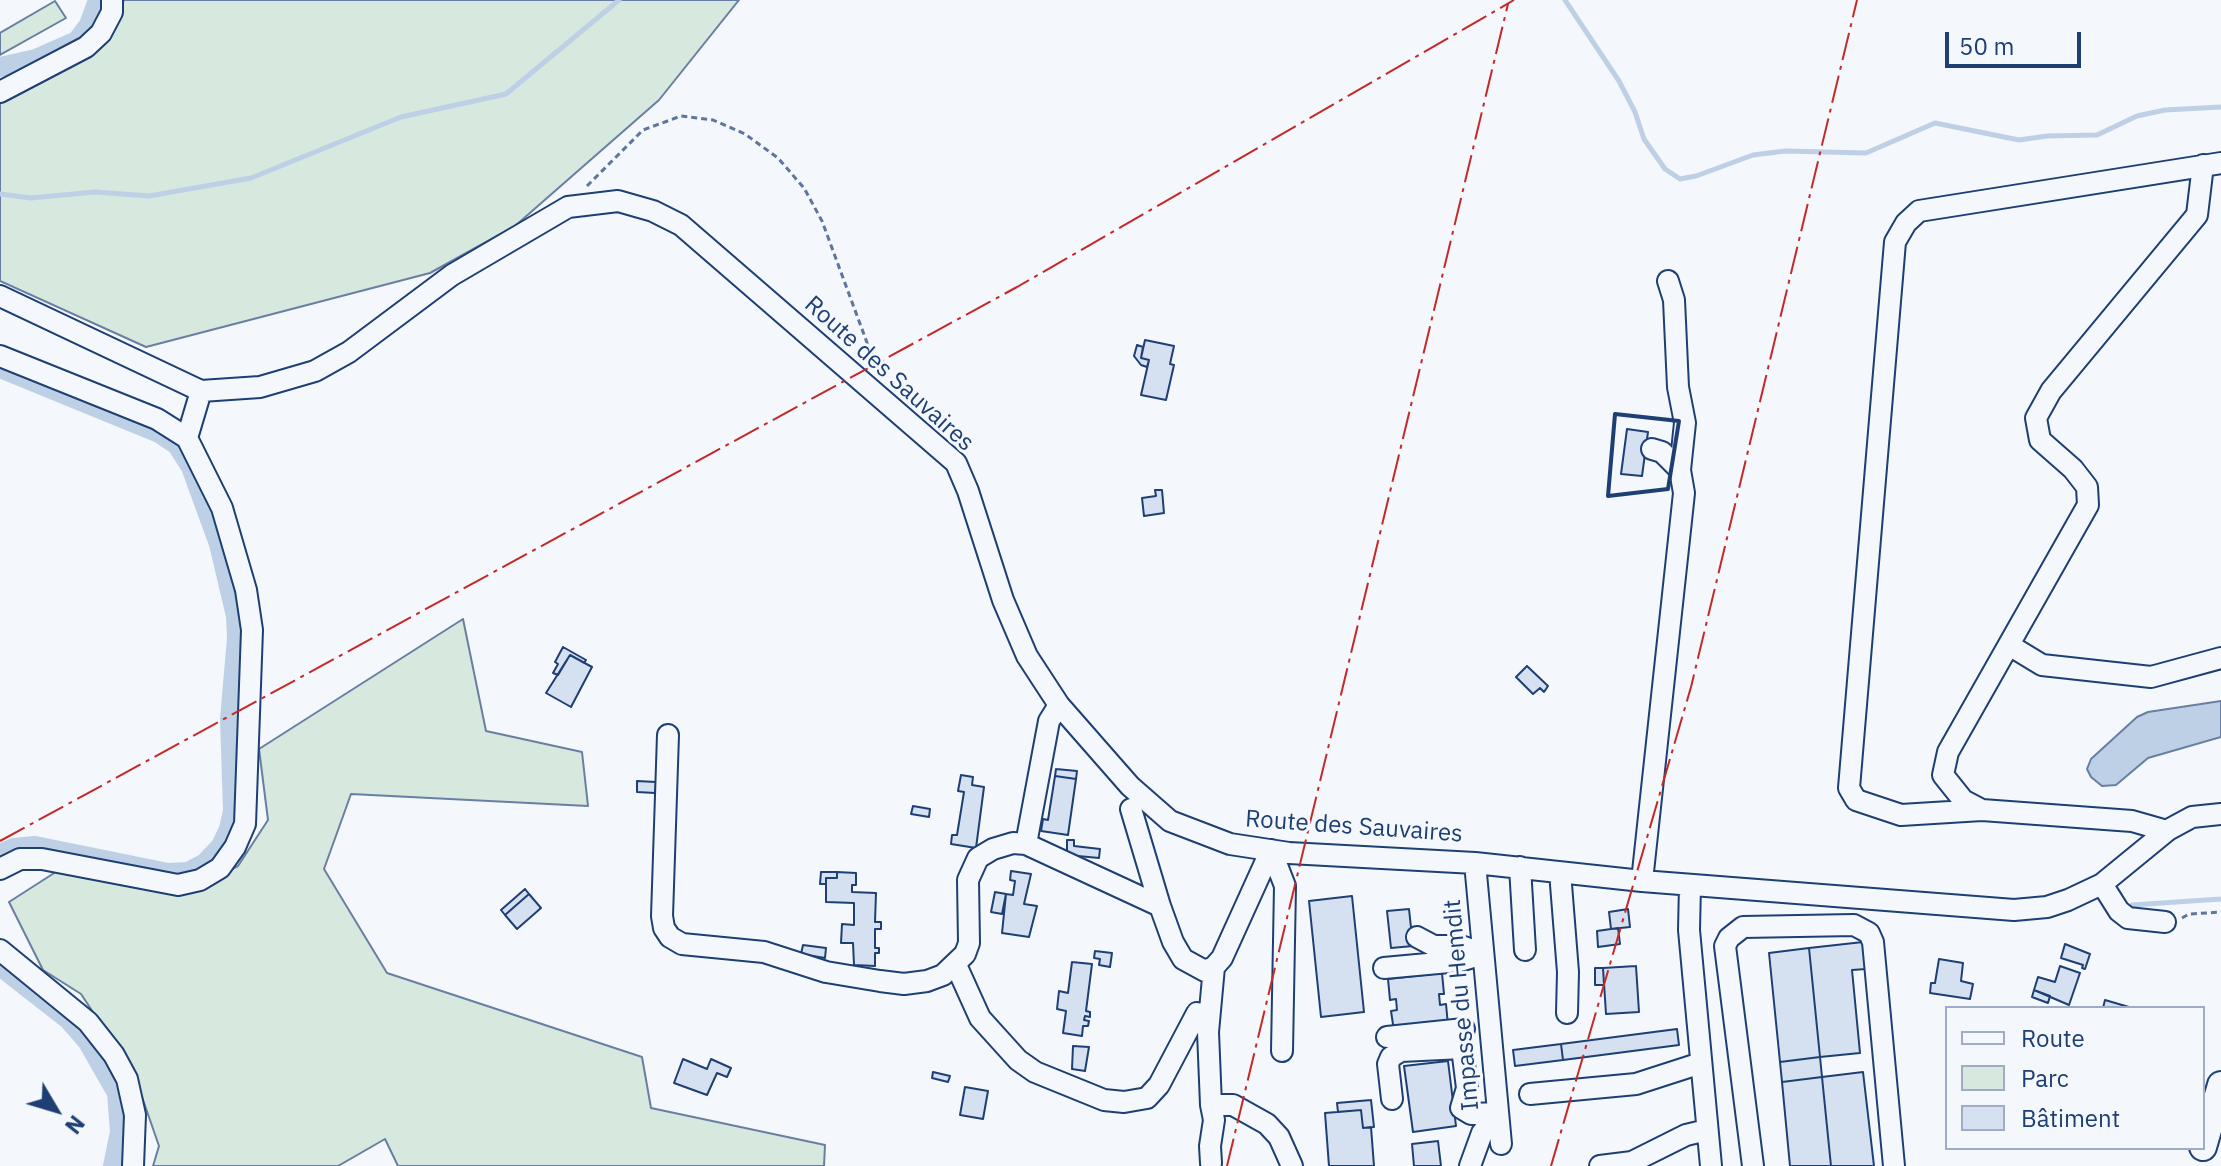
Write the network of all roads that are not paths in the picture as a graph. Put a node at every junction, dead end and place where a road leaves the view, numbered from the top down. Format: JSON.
{"nodes":[{"id":1,"x":112,"y":0,"type":"edge"},
{"id":2,"x":0,"y":92,"type":"edge"},
{"id":3,"x":2212,"y":164,"type":"edge"},
{"id":4,"x":1668,"y":281,"type":"dead end"},
{"id":5,"x":0,"y":296,"type":"edge"},
{"id":6,"x":0,"y":356,"type":"edge"},
{"id":7,"x":201,"y":391,"type":"junction"},
{"id":8,"x":187,"y":438,"type":"junction"},
{"id":9,"x":1652,"y":449,"type":"dead end"},
{"id":10,"x":1680,"y":470,"type":"junction"},
{"id":11,"x":2009,"y":645,"type":"junction"},
{"id":12,"x":2221,"y":658,"type":"edge"},
{"id":13,"x":1059,"y":705,"type":"junction"},
{"id":14,"x":668,"y":735,"type":"dead end"},
{"id":15,"x":1131,"y":809,"type":"dead end"},
{"id":16,"x":1982,"y":810,"type":"junction"},
{"id":17,"x":2221,"y":814,"type":"edge"},
{"id":18,"x":2192,"y":817,"type":"junction"},
{"id":19,"x":2221,"y":830,"type":"edge"},
{"id":20,"x":2167,"y":831,"type":"junction"},
{"id":21,"x":1026,"y":844,"type":"junction"},
{"id":22,"x":1271,"y":850,"type":"junction"},
{"id":23,"x":1475,"y":863,"type":"junction"},
{"id":24,"x":1520,"y":867,"type":"junction"},
{"id":25,"x":0,"y":869,"type":"edge"},
{"id":26,"x":1560,"y":872,"type":"junction"},
{"id":27,"x":1642,"y":881,"type":"junction"},
{"id":28,"x":2102,"y":884,"type":"junction"},
{"id":29,"x":1690,"y":885,"type":"junction"},
{"id":30,"x":1160,"y":906,"type":"junction"},
{"id":31,"x":2165,"y":922,"type":"dead end"},
{"id":32,"x":1417,"y":937,"type":"dead end"},
{"id":33,"x":0,"y":950,"type":"edge"},
{"id":34,"x":1525,"y":950,"type":"dead end"},
{"id":35,"x":1483,"y":954,"type":"junction"},
{"id":36,"x":956,"y":965,"type":"junction"},
{"id":37,"x":1214,"y":967,"type":"junction"},
{"id":38,"x":1384,"y":968,"type":"dead end"},
{"id":39,"x":1734,"y":1011,"type":"junction"},
{"id":40,"x":1567,"y":1013,"type":"dead end"},
{"id":41,"x":1697,"y":1014,"type":"junction"},
{"id":42,"x":1209,"y":1015,"type":"junction"},
{"id":43,"x":1464,"y":1030,"type":"junction"},
{"id":44,"x":1387,"y":1037,"type":"dead end"},
{"id":45,"x":1282,"y":1051,"type":"dead end"},
{"id":46,"x":1701,"y":1063,"type":"junction"},
{"id":47,"x":2221,"y":1085,"type":"edge"},
{"id":48,"x":1530,"y":1094,"type":"dead end"},
{"id":49,"x":1392,"y":1099,"type":"dead end"},
{"id":50,"x":1211,"y":1105,"type":"junction"},
{"id":51,"x":1498,"y":1113,"type":"junction"},
{"id":52,"x":1707,"y":1130,"type":"junction"},
{"id":53,"x":2205,"y":1140,"type":"edge"},
{"id":54,"x":1501,"y":1144,"type":"dead end"},
{"id":55,"x":1211,"y":1163,"type":"dead end"},
{"id":56,"x":133,"y":1166,"type":"edge"},
{"id":57,"x":1292,"y":1166,"type":"edge"},
{"id":58,"x":1470,"y":1166,"type":"edge"},
{"id":59,"x":1600,"y":1166,"type":"edge"},
{"id":60,"x":1711,"y":1166,"type":"edge"},
{"id":61,"x":1753,"y":1166,"type":"edge"},
{"id":62,"x":1894,"y":1166,"type":"edge"}],
"edges":[{"from":1,"to":2,"type":"street"},
{"from":3,"to":11,"type":"street"},
{"from":3,"to":16,"type":"street"},
{"from":4,"to":10,"type":"street"},
{"from":5,"to":7,"type":"street","name":"Route des Sauvaires"},
{"from":6,"to":8,"type":"street"},
{"from":7,"to":8,"type":"street"},
{"from":7,"to":13,"type":"street","name":"Route des Sauvaires"},
{"from":8,"to":25,"type":"street"},
{"from":9,"to":10,"type":"street"},
{"from":10,"to":27,"type":"street"},
{"from":11,"to":12,"type":"street"},
{"from":11,"to":16,"type":"street"},
{"from":13,"to":21,"type":"street"},
{"from":13,"to":22,"type":"street","name":"Route des Sauvaires"},
{"from":14,"to":36,"type":"street"},
{"from":15,"to":30,"type":"street"},
{"from":16,"to":20,"type":"street"},
{"from":17,"to":18,"type":"street","name":"Route des Sauvaires"},
{"from":18,"to":19,"type":"street"},
{"from":18,"to":20,"type":"street","name":"Route des Sauvaires"},
{"from":20,"to":28,"type":"street","name":"Route des Sauvaires"},
{"from":21,"to":30,"type":"street"},
{"from":21,"to":36,"type":"street"},
{"from":22,"to":23,"type":"street","name":"Route des Sauvaires"},
{"from":22,"to":37,"type":"street"},
{"from":22,"to":45,"type":"street"},
{"from":23,"to":24,"type":"street","name":"Route des Sauvaires"},
{"from":23,"to":35,"type":"street","name":"Impasse du Hemdit"},
{"from":24,"to":26,"type":"street","name":"Route des Sauvaires"},
{"from":24,"to":34,"type":"street"},
{"from":26,"to":27,"type":"street","name":"Route des Sauvaires"},
{"from":26,"to":40,"type":"street"},
{"from":27,"to":29,"type":"street","name":"Route des Sauvaires"},
{"from":28,"to":29,"type":"street","name":"Route des Sauvaires"},
{"from":28,"to":31,"type":"street"},
{"from":29,"to":41,"type":"street"},
{"from":30,"to":37,"type":"street"},
{"from":32,"to":35,"type":"street"},
{"from":33,"to":56,"type":"street"},
{"from":35,"to":38,"type":"street"},
{"from":35,"to":51,"type":"street","name":"Impasse du Hemdit"},
{"from":36,"to":42,"type":"street"},
{"from":37,"to":42,"type":"street"},
{"from":39,"to":41,"type":"street"},
{"from":39,"to":61,"type":"street"},
{"from":39,"to":62,"type":"street"},
{"from":41,"to":46,"type":"street"},
{"from":42,"to":50,"type":"street"},
{"from":43,"to":44,"type":"street"},
{"from":43,"to":49,"type":"street"},
{"from":43,"to":51,"type":"street"},
{"from":46,"to":48,"type":"street"},
{"from":46,"to":52,"type":"street"},
{"from":47,"to":53,"type":"main road"},
{"from":50,"to":55,"type":"street"},
{"from":50,"to":57,"type":"street"},
{"from":51,"to":54,"type":"street","name":"Impasse du Hemdit"},
{"from":51,"to":58,"type":"street"},
{"from":52,"to":59,"type":"street"},
{"from":52,"to":60,"type":"street"}]}
